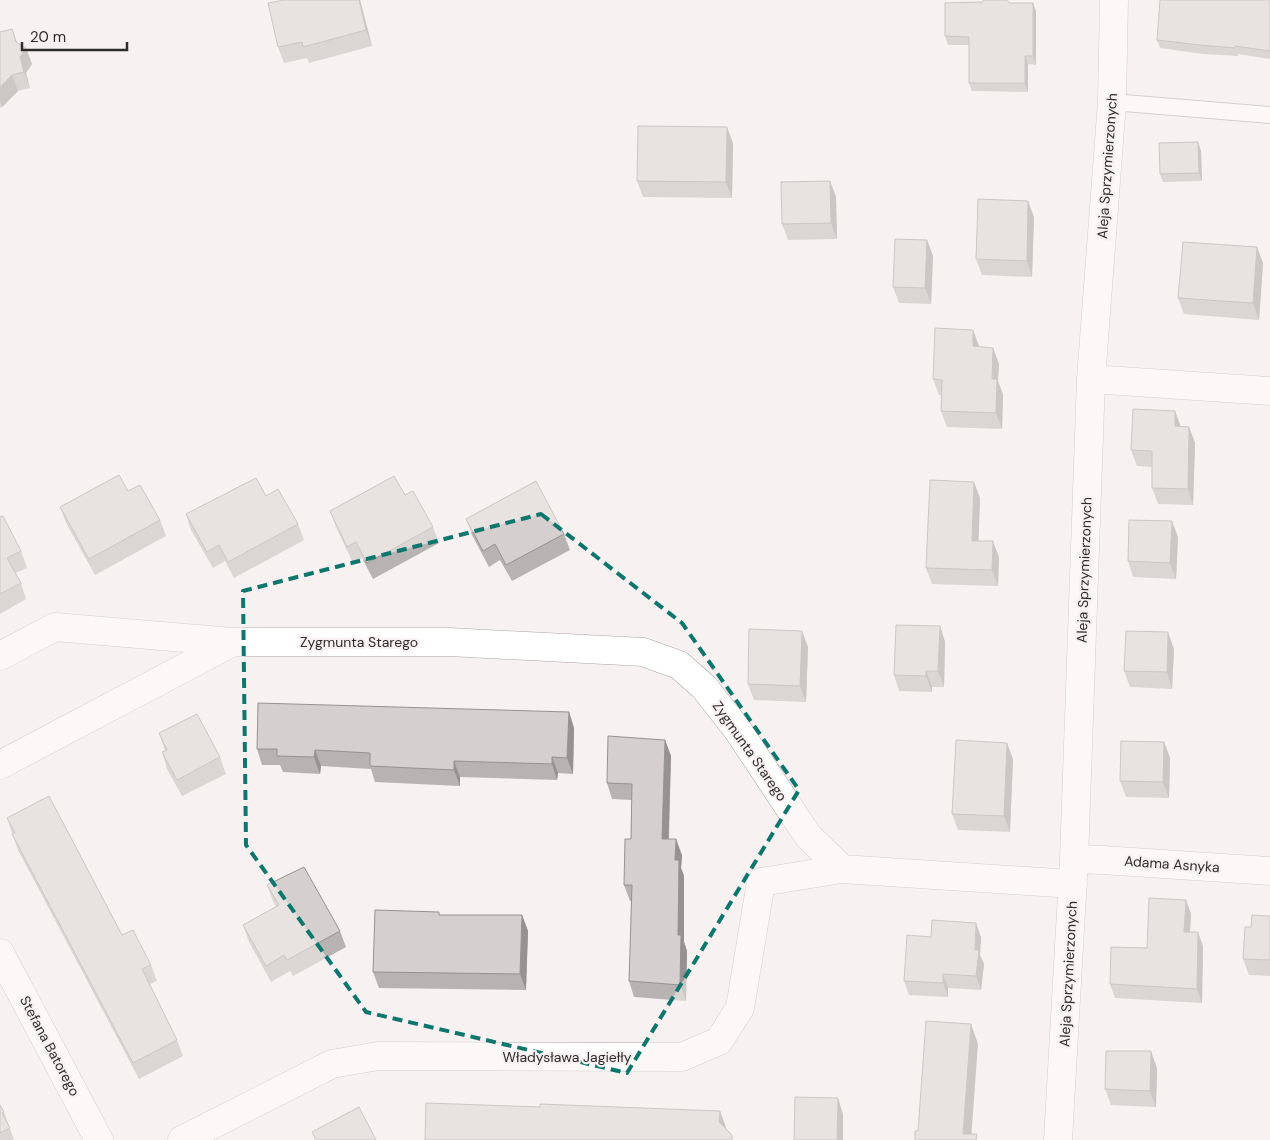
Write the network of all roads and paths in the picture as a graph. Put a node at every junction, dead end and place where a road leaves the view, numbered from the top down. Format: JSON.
{"nodes":[{"id":1,"x":1114,"y":0,"type":"edge"},
{"id":2,"x":1112,"y":102,"type":"junction"},
{"id":3,"x":1270,"y":115,"type":"edge"},
{"id":4,"x":1091,"y":379,"type":"junction"},
{"id":5,"x":1270,"y":391,"type":"edge"},
{"id":6,"x":233,"y":642,"type":"junction"},
{"id":7,"x":0,"y":656,"type":"edge"},
{"id":8,"x":0,"y":765,"type":"edge"},
{"id":9,"x":842,"y":869,"type":"junction"},
{"id":10,"x":1270,"y":870,"type":"edge"},
{"id":11,"x":1073,"y":872,"type":"junction"},
{"id":12,"x":0,"y":953,"type":"edge"},
{"id":13,"x":100,"y":1140,"type":"edge"},
{"id":14,"x":182,"y":1140,"type":"edge"},
{"id":15,"x":1058,"y":1140,"type":"edge"}],
"edges":[{"from":1,"to":2,"type":"street","name":"Aleja Sprzymierzonych"},
{"from":2,"to":3,"type":"lane"},
{"from":2,"to":4,"type":"street","name":"Aleja Sprzymierzonych"},
{"from":4,"to":5,"type":"street"},
{"from":4,"to":11,"type":"street","name":"Aleja Sprzymierzonych"},
{"from":6,"to":7,"type":"street","name":"Zygmunta Starego"},
{"from":6,"to":8,"type":"street","name":"Zygmunta Starego"},
{"from":6,"to":9,"type":"street","name":"Zygmunta Starego"},
{"from":9,"to":11,"type":"street"},
{"from":9,"to":14,"type":"street","name":"Władysława Jagiełły"},
{"from":10,"to":11,"type":"street","name":"Adama Asnyka"},
{"from":11,"to":15,"type":"street","name":"Aleja Sprzymierzonych"},
{"from":12,"to":13,"type":"street","name":"Stefana Batorego"}]}
